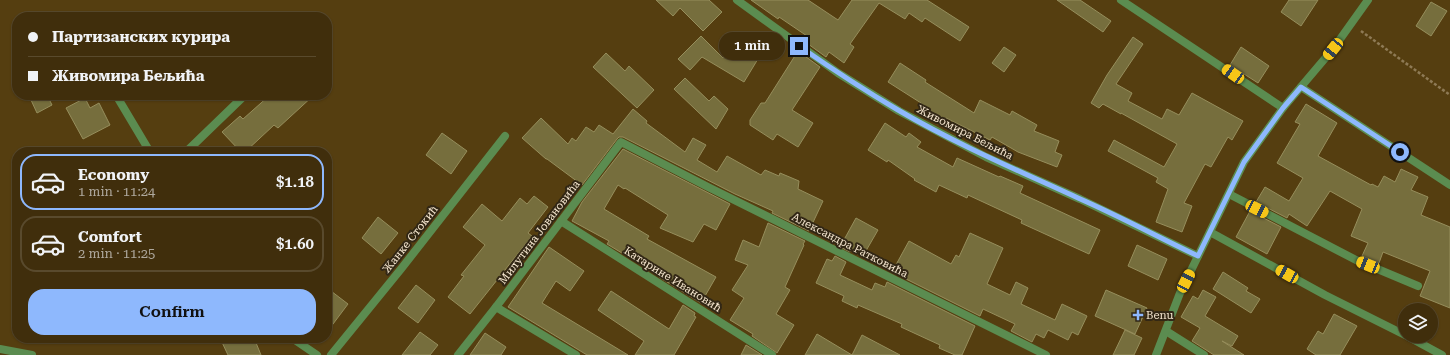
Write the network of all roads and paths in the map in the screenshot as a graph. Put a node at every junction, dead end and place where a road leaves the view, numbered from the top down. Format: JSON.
{"nodes":[{"id":1,"x":737,"y":0,"type":"edge"},
{"id":2,"x":1121,"y":0,"type":"edge"},
{"id":3,"x":1368,"y":0,"type":"edge"},
{"id":4,"x":1351,"y":24,"type":"junction"},
{"id":5,"x":1301,"y":87,"type":"junction"},
{"id":6,"x":1450,"y":95,"type":"edge"},
{"id":7,"x":119,"y":100,"type":"edge"},
{"id":8,"x":239,"y":100,"type":"edge"},
{"id":9,"x":1283,"y":108,"type":"junction"},
{"id":10,"x":505,"y":136,"type":"dead end"},
{"id":11,"x":147,"y":147,"type":"edge"},
{"id":12,"x":191,"y":147,"type":"edge"},
{"id":13,"x":644,"y":154,"type":"joint"},
{"id":14,"x":1450,"y":185,"type":"edge"},
{"id":15,"x":1229,"y":194,"type":"junction"},
{"id":16,"x":561,"y":220,"type":"junction"},
{"id":17,"x":1210,"y":232,"type":"junction"},
{"id":18,"x":1198,"y":256,"type":"junction"},
{"id":19,"x":1418,"y":286,"type":"dead end"},
{"id":20,"x":496,"y":307,"type":"junction"},
{"id":21,"x":1166,"y":331,"type":"junction"},
{"id":22,"x":1398,"y":332,"type":"edge"},
{"id":23,"x":299,"y":343,"type":"edge"},
{"id":24,"x":1419,"y":343,"type":"edge"},
{"id":25,"x":0,"y":349,"type":"edge"},
{"id":26,"x":32,"y":355,"type":"edge"},
{"id":27,"x":317,"y":355,"type":"edge"},
{"id":28,"x":330,"y":355,"type":"edge"},
{"id":29,"x":458,"y":355,"type":"edge"},
{"id":30,"x":576,"y":355,"type":"edge"},
{"id":31,"x":772,"y":355,"type":"edge"},
{"id":32,"x":1046,"y":355,"type":"edge"},
{"id":33,"x":1156,"y":355,"type":"edge"},
{"id":34,"x":1204,"y":355,"type":"edge"},
{"id":35,"x":1442,"y":355,"type":"edge"}],
"edges":[{"from":1,"to":18,"type":"street","name":"Живомира Бељића"},
{"from":2,"to":9,"type":"street"},
{"from":3,"to":4,"type":"street"},
{"from":4,"to":5,"type":"street"},
{"from":4,"to":6,"type":"path"},
{"from":5,"to":9,"type":"street"},
{"from":5,"to":14,"type":"street"},
{"from":7,"to":11,"type":"street"},
{"from":8,"to":12,"type":"street"},
{"from":9,"to":15,"type":"street"},
{"from":10,"to":28,"type":"street","name":"Жанке Стокић"},
{"from":13,"to":16,"type":"street","name":"Милутина Јовановића"},
{"from":13,"to":32,"type":"street","name":"Александра Ратковића"},
{"from":15,"to":17,"type":"street"},
{"from":15,"to":19,"type":"street"},
{"from":16,"to":20,"type":"street","name":"Милутина Јовановића"},
{"from":16,"to":31,"type":"street","name":"Катарине Ивановић"},
{"from":17,"to":18,"type":"street"},
{"from":17,"to":22,"type":"street"},
{"from":18,"to":21,"type":"street"},
{"from":20,"to":29,"type":"street","name":"Милутина Јовановића"},
{"from":20,"to":30,"type":"street"},
{"from":21,"to":33,"type":"street"},
{"from":21,"to":34,"type":"street"},
{"from":23,"to":27,"type":"street"},
{"from":24,"to":35,"type":"street"},
{"from":25,"to":26,"type":"street"}]}
